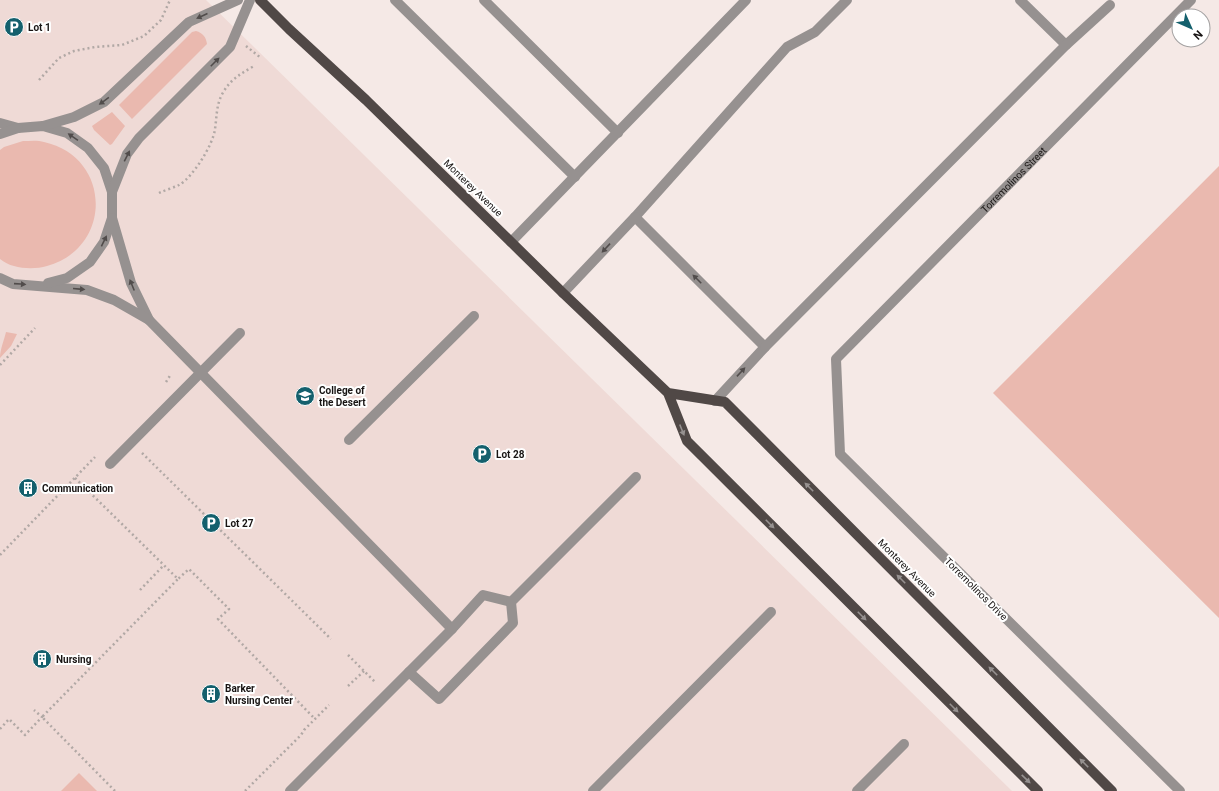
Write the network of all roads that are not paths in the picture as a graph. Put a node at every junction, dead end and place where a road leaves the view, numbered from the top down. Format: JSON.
{"nodes":[{"id":1,"x":238,"y":0,"type":"edge"},
{"id":2,"x":250,"y":0,"type":"edge"},
{"id":3,"x":260,"y":0,"type":"edge"},
{"id":4,"x":395,"y":0,"type":"edge"},
{"id":5,"x":484,"y":0,"type":"edge"},
{"id":6,"x":746,"y":0,"type":"edge"},
{"id":7,"x":847,"y":0,"type":"edge"},
{"id":8,"x":1020,"y":0,"type":"edge"},
{"id":9,"x":1191,"y":0,"type":"edge"},
{"id":10,"x":1110,"y":5,"type":"dead end"},
{"id":11,"x":1066,"y":46,"type":"junction"},
{"id":12,"x":0,"y":123,"type":"edge"},
{"id":13,"x":43,"y":126,"type":"junction"},
{"id":14,"x":18,"y":128,"type":"junction"},
{"id":15,"x":618,"y":133,"type":"junction"},
{"id":16,"x":0,"y":134,"type":"edge"},
{"id":17,"x":575,"y":178,"type":"junction"},
{"id":18,"x":112,"y":192,"type":"junction"},
{"id":19,"x":635,"y":217,"type":"junction"},
{"id":20,"x":112,"y":218,"type":"junction"},
{"id":21,"x":512,"y":242,"type":"junction"},
{"id":22,"x":0,"y":278,"type":"edge"},
{"id":23,"x":41,"y":286,"type":"junction"},
{"id":24,"x":563,"y":293,"type":"junction"},
{"id":25,"x":474,"y":316,"type":"dead end"},
{"id":26,"x":149,"y":320,"type":"junction"},
{"id":27,"x":240,"y":333,"type":"dead end"},
{"id":28,"x":765,"y":347,"type":"junction"},
{"id":29,"x":836,"y":359,"type":"joint"},
{"id":30,"x":200,"y":373,"type":"junction"},
{"id":31,"x":668,"y":393,"type":"junction"},
{"id":32,"x":715,"y":401,"type":"junction"},
{"id":33,"x":349,"y":440,"type":"dead end"},
{"id":34,"x":110,"y":464,"type":"dead end"},
{"id":35,"x":636,"y":478,"type":"dead end"},
{"id":36,"x":511,"y":602,"type":"junction"},
{"id":37,"x":771,"y":612,"type":"dead end"},
{"id":38,"x":452,"y":629,"type":"junction"},
{"id":39,"x":410,"y":672,"type":"junction"},
{"id":40,"x":904,"y":744,"type":"dead end"},
{"id":41,"x":290,"y":791,"type":"edge"},
{"id":42,"x":593,"y":791,"type":"edge"},
{"id":43,"x":857,"y":791,"type":"edge"},
{"id":44,"x":1038,"y":791,"type":"edge"},
{"id":45,"x":1112,"y":791,"type":"edge"},
{"id":46,"x":1180,"y":791,"type":"edge"}],
"edges":[{"from":1,"to":13,"type":"street","one_way":true},
{"from":18,"to":2,"type":"street","one_way":true},
{"from":3,"to":21,"type":"main road","name":"Monterey Avenue"},
{"from":4,"to":17,"type":"street"},
{"from":5,"to":15,"type":"street"},
{"from":6,"to":15,"type":"street"},
{"from":7,"to":19,"type":"street"},
{"from":8,"to":11,"type":"street"},
{"from":9,"to":29,"type":"street","name":"Torremolinos Street"},
{"from":10,"to":11,"type":"street"},
{"from":11,"to":28,"type":"street"},
{"from":12,"to":14,"type":"street"},
{"from":13,"to":14,"type":"street"},
{"from":18,"to":13,"type":"street","one_way":true},
{"from":14,"to":16,"type":"street"},
{"from":15,"to":17,"type":"street"},
{"from":17,"to":21,"type":"street"},
{"from":18,"to":20,"type":"street"},
{"from":19,"to":24,"type":"street","one_way":true},
{"from":28,"to":19,"type":"street","one_way":true},
{"from":23,"to":20,"type":"street","one_way":true},
{"from":26,"to":20,"type":"street","one_way":true},
{"from":21,"to":24,"type":"main road","name":"Monterey Avenue"},
{"from":22,"to":23,"type":"street","one_way":true},
{"from":23,"to":26,"type":"street","one_way":true},
{"from":24,"to":31,"type":"main road","name":"Monterey Avenue"},
{"from":25,"to":33,"type":"street"},
{"from":26,"to":30,"type":"street"},
{"from":27,"to":30,"type":"street"},
{"from":32,"to":28,"type":"street","one_way":true},
{"from":29,"to":46,"type":"street","name":"Torremolinos Drive"},
{"from":30,"to":34,"type":"street"},
{"from":30,"to":38,"type":"street"},
{"from":31,"to":32,"type":"main road","name":"Monterey Avenue"},
{"from":31,"to":44,"type":"main road","name":"Monterey Avenue","one_way":true},
{"from":45,"to":32,"type":"main road","name":"Monterey Avenue","one_way":true},
{"from":35,"to":36,"type":"street"},
{"from":36,"to":38,"type":"street"},
{"from":36,"to":39,"type":"street"},
{"from":37,"to":42,"type":"street"},
{"from":38,"to":39,"type":"street"},
{"from":39,"to":41,"type":"street"},
{"from":40,"to":43,"type":"street"}]}
